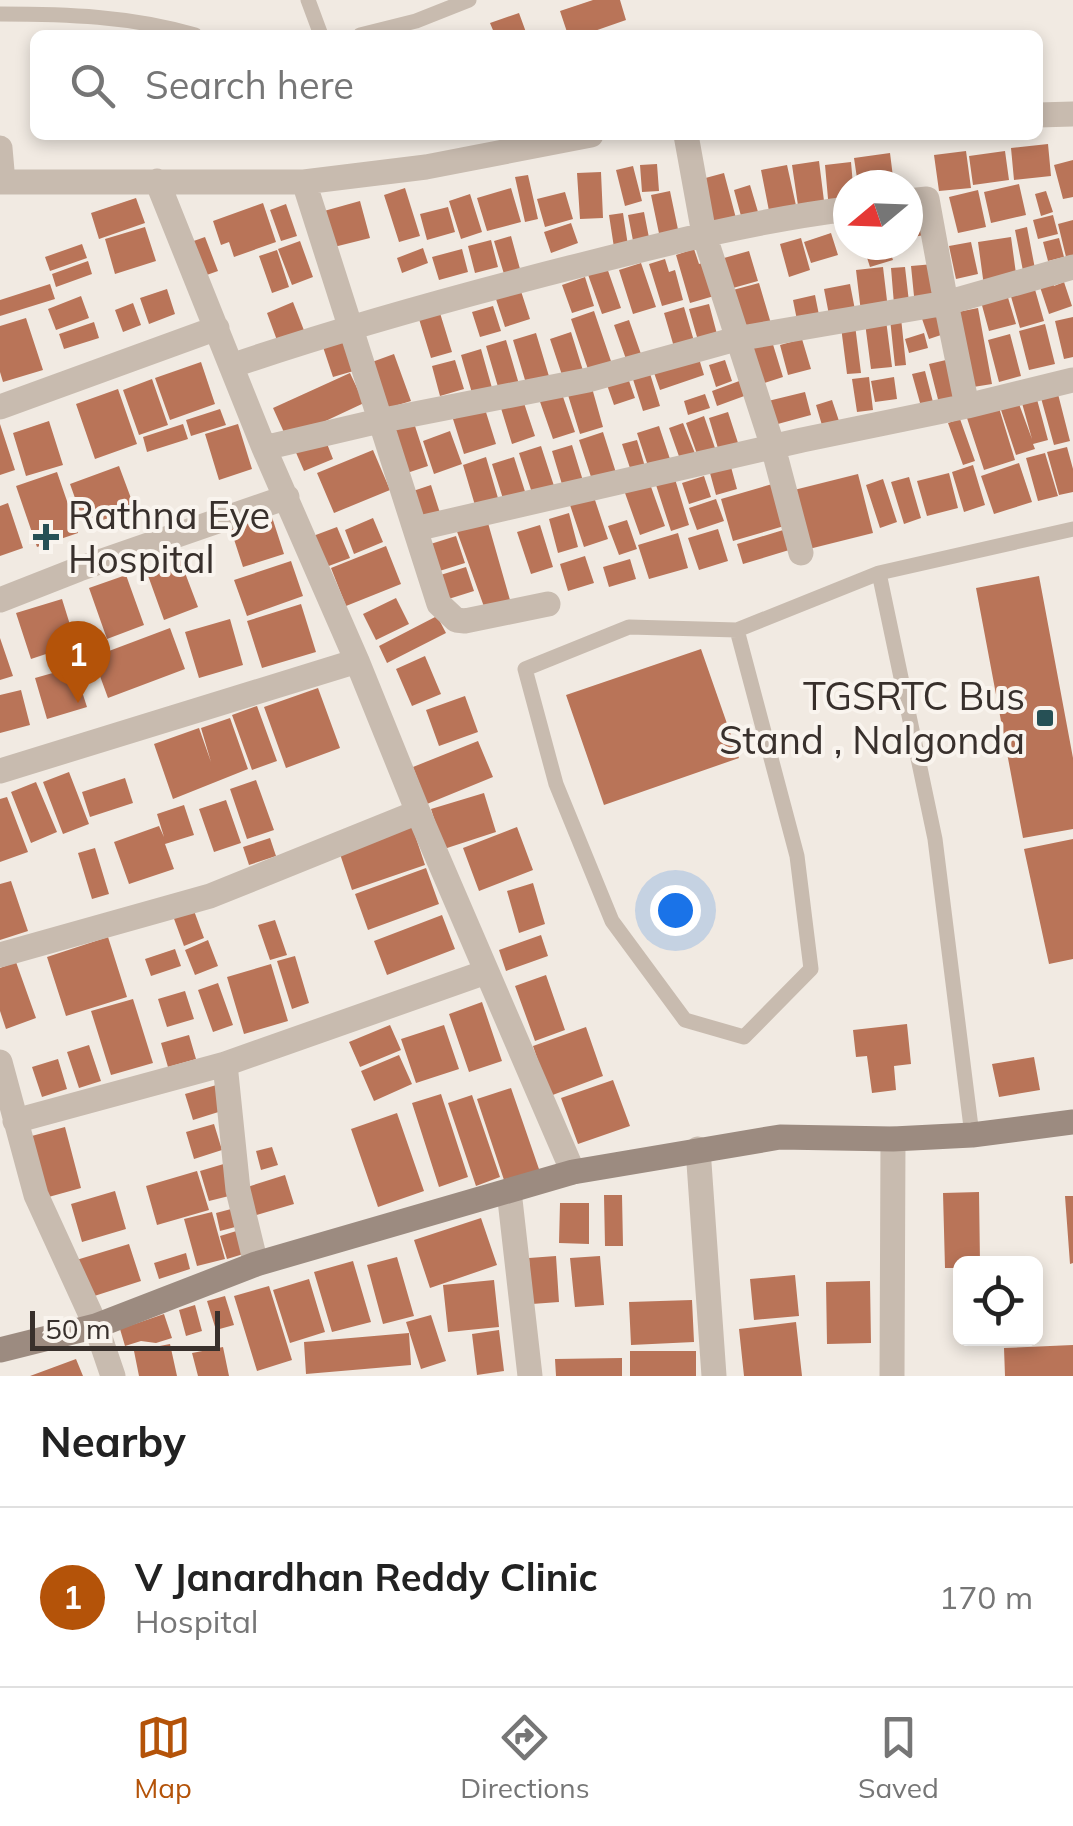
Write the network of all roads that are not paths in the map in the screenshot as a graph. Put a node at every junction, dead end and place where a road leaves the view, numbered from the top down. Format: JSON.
{"nodes":[{"id":1,"x":308,"y":0,"type":"edge"},
{"id":2,"x":470,"y":0,"type":"edge"},
{"id":3,"x":0,"y":14,"type":"edge"},
{"id":4,"x":172,"y":30,"type":"edge"},
{"id":5,"x":319,"y":30,"type":"edge"},
{"id":6,"x":380,"y":30,"type":"edge"},
{"id":7,"x":1043,"y":114,"type":"edge"},
{"id":8,"x":1073,"y":114,"type":"edge"},
{"id":9,"x":564,"y":140,"type":"edge"},
{"id":10,"x":687,"y":140,"type":"edge"},
{"id":11,"x":0,"y":148,"type":"edge"},
{"id":12,"x":157,"y":181,"type":"junction"},
{"id":13,"x":2,"y":182,"type":"edge"},
{"id":14,"x":304,"y":182,"type":"junction"},
{"id":15,"x":923,"y":199,"type":"edge"},
{"id":16,"x":833,"y":212,"type":"edge"},
{"id":17,"x":704,"y":234,"type":"junction"},
{"id":18,"x":1073,"y":267,"type":"edge"},
{"id":19,"x":946,"y":303,"type":"junction"},
{"id":20,"x":348,"y":326,"type":"junction"},
{"id":21,"x":218,"y":328,"type":"junction"},
{"id":22,"x":736,"y":339,"type":"junction"},
{"id":23,"x":231,"y":366,"type":"junction"},
{"id":24,"x":1073,"y":380,"type":"edge"},
{"id":25,"x":967,"y":406,"type":"junction"},
{"id":26,"x":0,"y":407,"type":"edge"},
{"id":27,"x":379,"y":421,"type":"junction"},
{"id":28,"x":773,"y":447,"type":"junction"},
{"id":29,"x":264,"y":448,"type":"junction"},
{"id":30,"x":286,"y":498,"type":"junction"},
{"id":31,"x":1073,"y":528,"type":"edge"},
{"id":32,"x":415,"y":530,"type":"junction"},
{"id":33,"x":801,"y":552,"type":"dead end"},
{"id":34,"x":880,"y":573,"type":"junction"},
{"id":35,"x":0,"y":600,"type":"edge"},
{"id":36,"x":548,"y":604,"type":"dead end"},
{"id":37,"x":738,"y":630,"type":"junction"},
{"id":38,"x":356,"y":661,"type":"junction"},
{"id":39,"x":0,"y":771,"type":"edge"},
{"id":40,"x":418,"y":812,"type":"junction"},
{"id":41,"x":0,"y":955,"type":"edge"},
{"id":42,"x":486,"y":972,"type":"junction"},
{"id":43,"x":0,"y":1062,"type":"edge"},
{"id":44,"x":225,"y":1064,"type":"junction"},
{"id":45,"x":14,"y":1121,"type":"junction"},
{"id":46,"x":1073,"y":1122,"type":"edge"},
{"id":47,"x":972,"y":1135,"type":"junction"},
{"id":48,"x":893,"y":1139,"type":"junction"},
{"id":49,"x":698,"y":1149,"type":"junction"},
{"id":50,"x":573,"y":1172,"type":"junction"},
{"id":51,"x":509,"y":1191,"type":"junction"},
{"id":52,"x":256,"y":1264,"type":"junction"},
{"id":53,"x":96,"y":1326,"type":"junction"},
{"id":54,"x":0,"y":1350,"type":"edge"},
{"id":55,"x":113,"y":1376,"type":"edge"},
{"id":56,"x":530,"y":1376,"type":"edge"},
{"id":57,"x":714,"y":1376,"type":"edge"},
{"id":58,"x":892,"y":1376,"type":"edge"}],
"edges":[{"from":1,"to":5,"type":"lane"},
{"from":2,"to":6,"type":"lane"},
{"from":3,"to":4,"type":"lane"},
{"from":7,"to":8,"type":"street"},
{"from":9,"to":14,"type":"street"},
{"from":10,"to":17,"type":"street"},
{"from":11,"to":13,"type":"street"},
{"from":12,"to":13,"type":"street"},
{"from":12,"to":14,"type":"street"},
{"from":12,"to":21,"type":"street"},
{"from":14,"to":20,"type":"street"},
{"from":15,"to":19,"type":"street"},
{"from":16,"to":17,"type":"street"},
{"from":17,"to":20,"type":"street"},
{"from":17,"to":22,"type":"street"},
{"from":18,"to":19,"type":"street"},
{"from":19,"to":22,"type":"street"},
{"from":19,"to":25,"type":"street"},
{"from":20,"to":23,"type":"street"},
{"from":20,"to":27,"type":"street"},
{"from":21,"to":23,"type":"street"},
{"from":21,"to":26,"type":"street"},
{"from":22,"to":27,"type":"street"},
{"from":22,"to":28,"type":"street"},
{"from":23,"to":29,"type":"street"},
{"from":24,"to":25,"type":"street"},
{"from":25,"to":28,"type":"street"},
{"from":27,"to":29,"type":"street"},
{"from":27,"to":32,"type":"street"},
{"from":28,"to":32,"type":"street"},
{"from":28,"to":33,"type":"street"},
{"from":29,"to":30,"type":"street"},
{"from":30,"to":35,"type":"street"},
{"from":30,"to":38,"type":"street"},
{"from":31,"to":34,"type":"lane"},
{"from":32,"to":36,"type":"street"},
{"from":34,"to":37,"type":"lane"},
{"from":34,"to":47,"type":"lane"},
{"from":37,"to":37,"type":"lane"},
{"from":38,"to":39,"type":"street"},
{"from":38,"to":40,"type":"street"},
{"from":40,"to":41,"type":"street"},
{"from":40,"to":42,"type":"street"},
{"from":42,"to":44,"type":"street"},
{"from":42,"to":50,"type":"street"},
{"from":43,"to":45,"type":"street"},
{"from":44,"to":45,"type":"street"},
{"from":44,"to":52,"type":"street"},
{"from":45,"to":53,"type":"street"},
{"from":46,"to":47,"type":"street"},
{"from":47,"to":48,"type":"street"},
{"from":48,"to":49,"type":"street"},
{"from":48,"to":58,"type":"street"},
{"from":49,"to":50,"type":"street"},
{"from":49,"to":57,"type":"street"},
{"from":50,"to":51,"type":"street"},
{"from":51,"to":52,"type":"street"},
{"from":51,"to":56,"type":"street"},
{"from":52,"to":53,"type":"street"},
{"from":53,"to":54,"type":"street"},
{"from":53,"to":55,"type":"street"}]}
